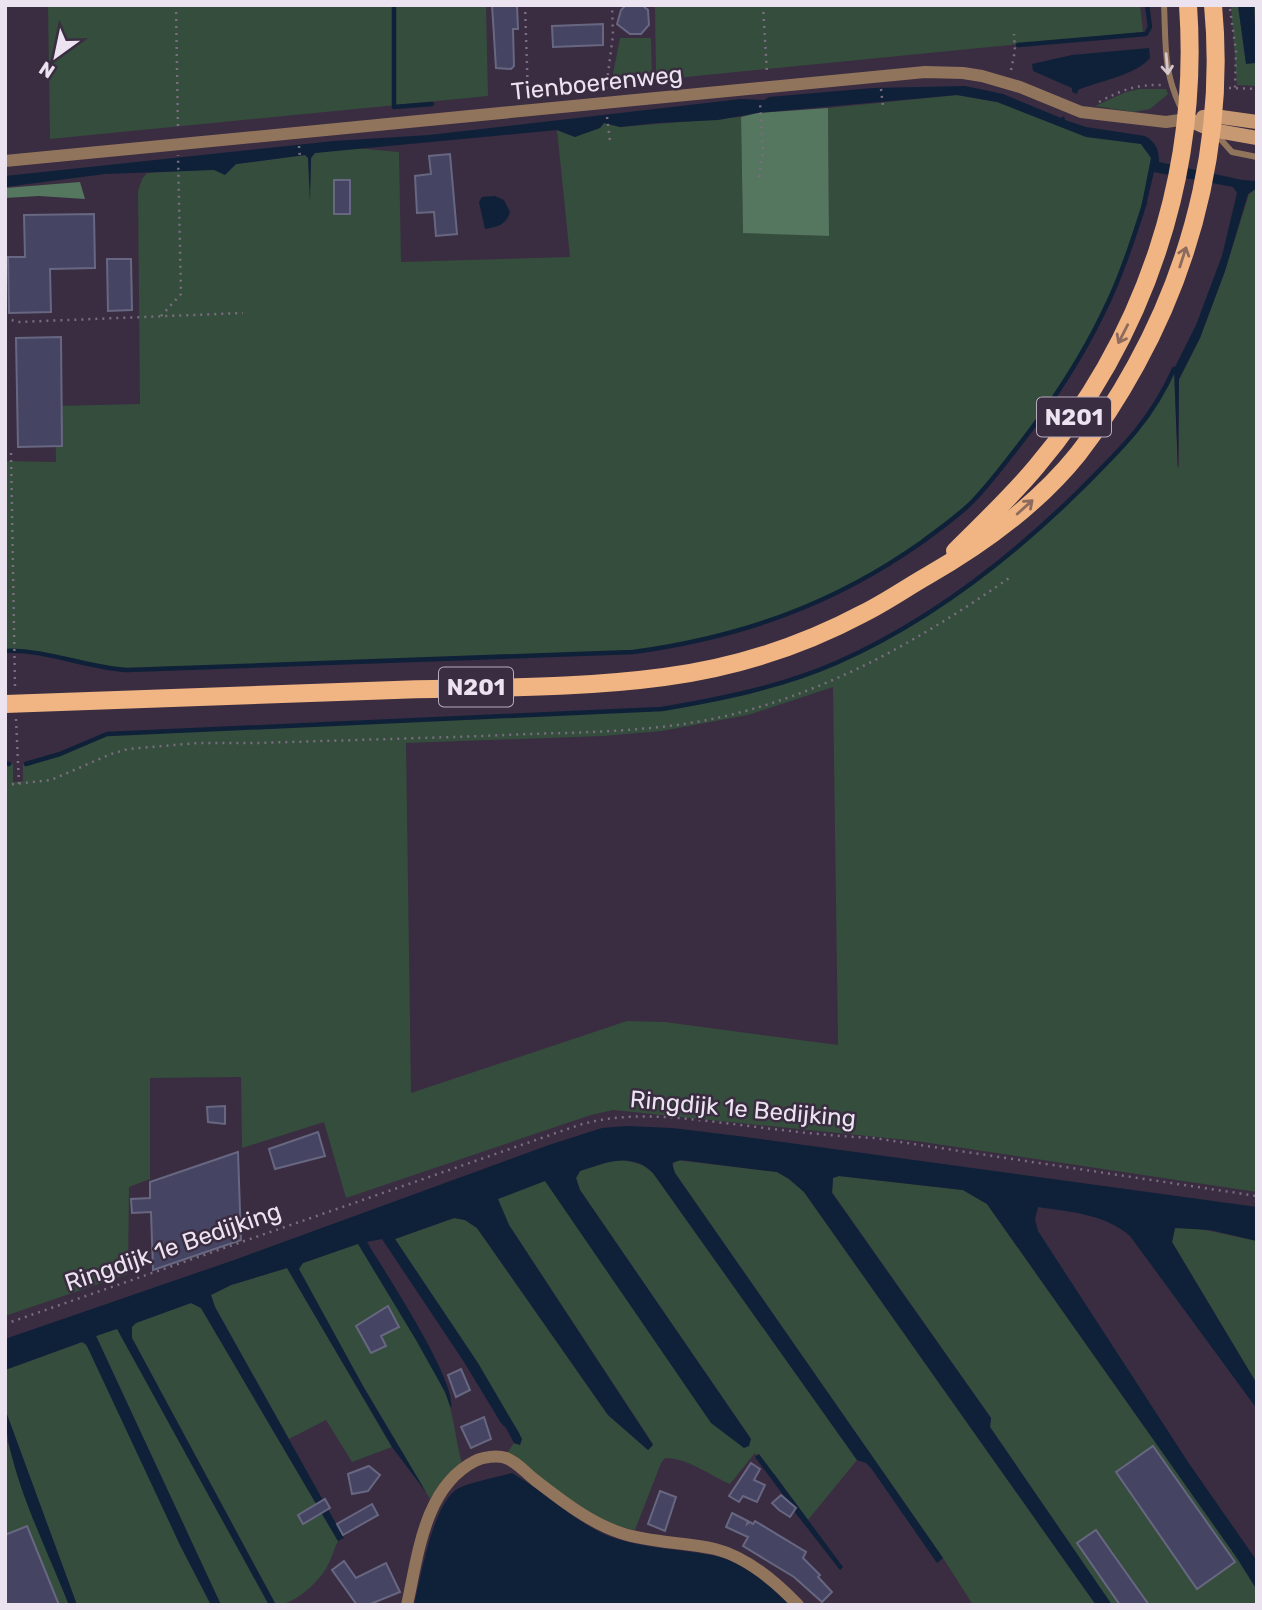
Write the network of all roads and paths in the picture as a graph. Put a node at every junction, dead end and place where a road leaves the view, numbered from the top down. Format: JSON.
{"nodes":[{"id":1,"x":176,"y":5,"type":"edge"},
{"id":2,"x":525,"y":5,"type":"edge"},
{"id":3,"x":612,"y":5,"type":"edge"},
{"id":4,"x":763,"y":5,"type":"edge"},
{"id":5,"x":1164,"y":5,"type":"edge"},
{"id":6,"x":1188,"y":5,"type":"edge"},
{"id":7,"x":1213,"y":5,"type":"edge"},
{"id":8,"x":1230,"y":5,"type":"edge"},
{"id":9,"x":1014,"y":34,"type":"dead end"},
{"id":10,"x":880,"y":84,"type":"dead end"},
{"id":11,"x":1009,"y":84,"type":"junction"},
{"id":12,"x":768,"y":87,"type":"junction"},
{"id":13,"x":1235,"y":88,"type":"dead end"},
{"id":14,"x":760,"y":100,"type":"dead end"},
{"id":15,"x":883,"y":107,"type":"dead end"},
{"id":16,"x":606,"y":108,"type":"junction"},
{"id":17,"x":528,"y":110,"type":"junction"},
{"id":18,"x":1187,"y":119,"type":"junction"},
{"id":19,"x":1257,"y":122,"type":"edge"},
{"id":20,"x":1213,"y":123,"type":"junction"},
{"id":21,"x":178,"y":135,"type":"dead end"},
{"id":22,"x":1257,"y":138,"type":"edge"},
{"id":23,"x":610,"y":141,"type":"dead end"},
{"id":24,"x":299,"y":143,"type":"dead end"},
{"id":25,"x":178,"y":155,"type":"dead end"},
{"id":26,"x":1257,"y":157,"type":"edge"},
{"id":27,"x":300,"y":158,"type":"dead end"},
{"id":28,"x":5,"y":161,"type":"edge"},
{"id":29,"x":759,"y":177,"type":"dead end"},
{"id":30,"x":243,"y":313,"type":"dead end"},
{"id":31,"x":162,"y":316,"type":"junction"},
{"id":32,"x":5,"y":318,"type":"edge"},
{"id":33,"x":5,"y":452,"type":"edge"},
{"id":34,"x":1012,"y":576,"type":"dead end"},
{"id":35,"x":926,"y":577,"type":"junction"},
{"id":36,"x":12,"y":704,"type":"edge"},
{"id":37,"x":5,"y":785,"type":"edge"},
{"id":38,"x":19,"y":785,"type":"junction"},
{"id":39,"x":1257,"y":1196,"type":"edge"},
{"id":40,"x":5,"y":1324,"type":"edge"},
{"id":41,"x":407,"y":1605,"type":"edge"},
{"id":42,"x":797,"y":1605,"type":"edge"}],
"edges":[{"from":1,"to":21,"type":"path"},
{"from":2,"to":17,"type":"path"},
{"from":3,"to":16,"type":"path"},
{"from":4,"to":12,"type":"path"},
{"from":5,"to":18,"type":"lane","one_way":true},
{"from":6,"to":18,"type":"main road","number":"N201"},
{"from":7,"to":20,"type":"main road","number":"N201"},
{"from":8,"to":13,"type":"path"},
{"from":9,"to":11,"type":"path"},
{"from":10,"to":15,"type":"path"},
{"from":11,"to":12,"type":"street","name":"Tienboerenweg"},
{"from":11,"to":18,"type":"street","name":"Tienboerenweg"},
{"from":12,"to":16,"type":"street","name":"Tienboerenweg"},
{"from":14,"to":29,"type":"path"},
{"from":16,"to":17,"type":"street","name":"Tienboerenweg"},
{"from":16,"to":23,"type":"path"},
{"from":17,"to":28,"type":"street","name":"Tienboerenweg"},
{"from":18,"to":20,"type":"street"},
{"from":18,"to":35,"type":"main road","number":"N201","one_way":true},
{"from":19,"to":20,"type":"street"},
{"from":20,"to":22,"type":"street"},
{"from":20,"to":26,"type":"lane"},
{"from":35,"to":20,"type":"main road","number":"N201","one_way":true},
{"from":24,"to":27,"type":"path"},
{"from":25,"to":31,"type":"path"},
{"from":30,"to":31,"type":"path"},
{"from":31,"to":32,"type":"path"},
{"from":33,"to":36,"type":"path"},
{"from":34,"to":38,"type":"path"},
{"from":35,"to":36,"type":"main road","number":"N201"},
{"from":36,"to":38,"type":"path"},
{"from":37,"to":38,"type":"path"},
{"from":39,"to":40,"type":"path","name":"Ringdijk 1e Bedijking"},
{"from":41,"to":42,"type":"street"}]}
